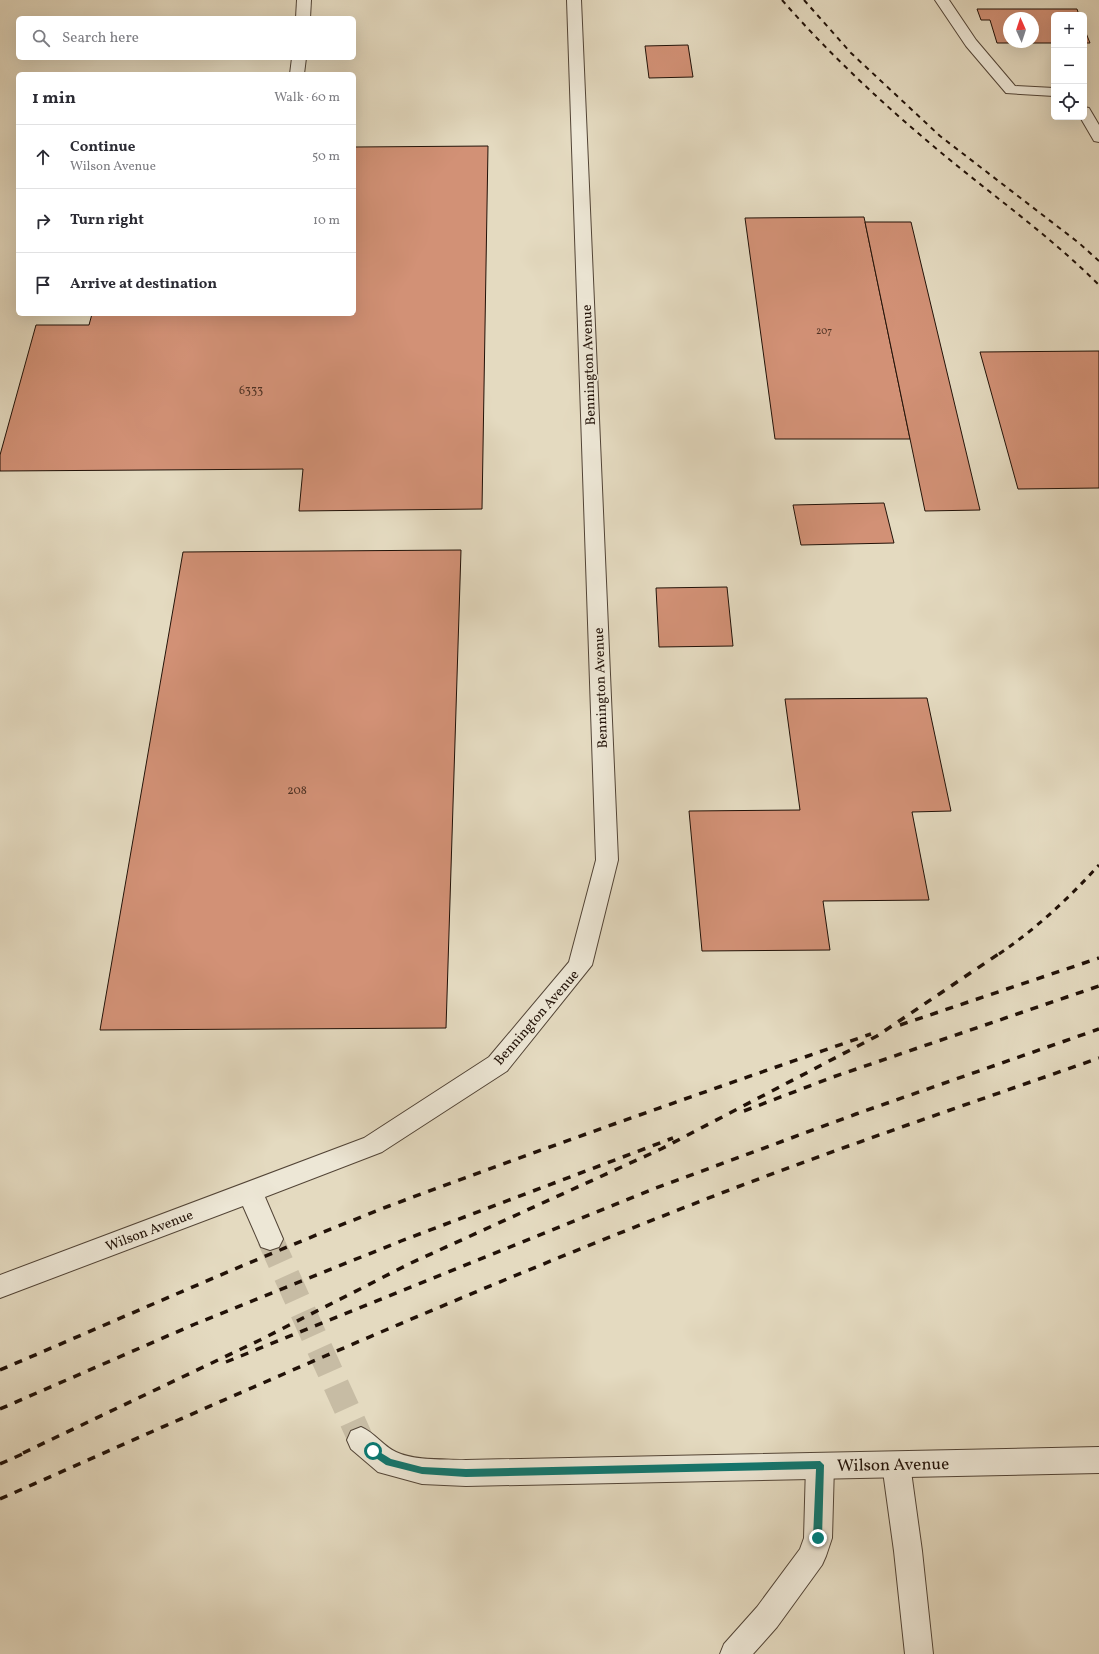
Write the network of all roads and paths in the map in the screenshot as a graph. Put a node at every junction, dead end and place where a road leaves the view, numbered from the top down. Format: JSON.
{"nodes":[{"id":1,"x":304,"y":0,"type":"edge"},
{"id":2,"x":574,"y":0,"type":"edge"},
{"id":3,"x":942,"y":0,"type":"edge"},
{"id":4,"x":303,"y":16,"type":"edge"},
{"id":5,"x":299,"y":60,"type":"edge"},
{"id":6,"x":297,"y":72,"type":"edge"},
{"id":7,"x":1051,"y":92,"type":"edge"},
{"id":8,"x":1087,"y":116,"type":"edge"},
{"id":9,"x":1099,"y":138,"type":"edge"},
{"id":10,"x":250,"y":1192,"type":"junction"},
{"id":11,"x":270,"y":1239,"type":"tunnel mouth"},
{"id":12,"x":0,"y":1287,"type":"edge"},
{"id":13,"x":361,"y":1440,"type":"tunnel mouth"},
{"id":14,"x":1099,"y":1460,"type":"edge"},
{"id":15,"x":896,"y":1464,"type":"junction"},
{"id":16,"x":820,"y":1465,"type":"junction"},
{"id":17,"x":734,"y":1654,"type":"edge"},
{"id":18,"x":919,"y":1654,"type":"edge"}],
"edges":[{"from":1,"to":4,"type":"lane"},
{"from":2,"to":10,"type":"street","name":"Bennington Avenue"},
{"from":3,"to":7,"type":"lane"},
{"from":5,"to":6,"type":"lane"},
{"from":8,"to":9,"type":"lane"},
{"from":10,"to":11,"type":"street"},
{"from":10,"to":12,"type":"street","name":"Wilson Avenue"},
{"from":13,"to":16,"type":"street","name":"Wilson Avenue"},
{"from":14,"to":15,"type":"street","name":"Wilson Avenue"},
{"from":15,"to":16,"type":"street","name":"Wilson Avenue"},
{"from":15,"to":18,"type":"lane"},
{"from":16,"to":17,"type":"lane"}]}
